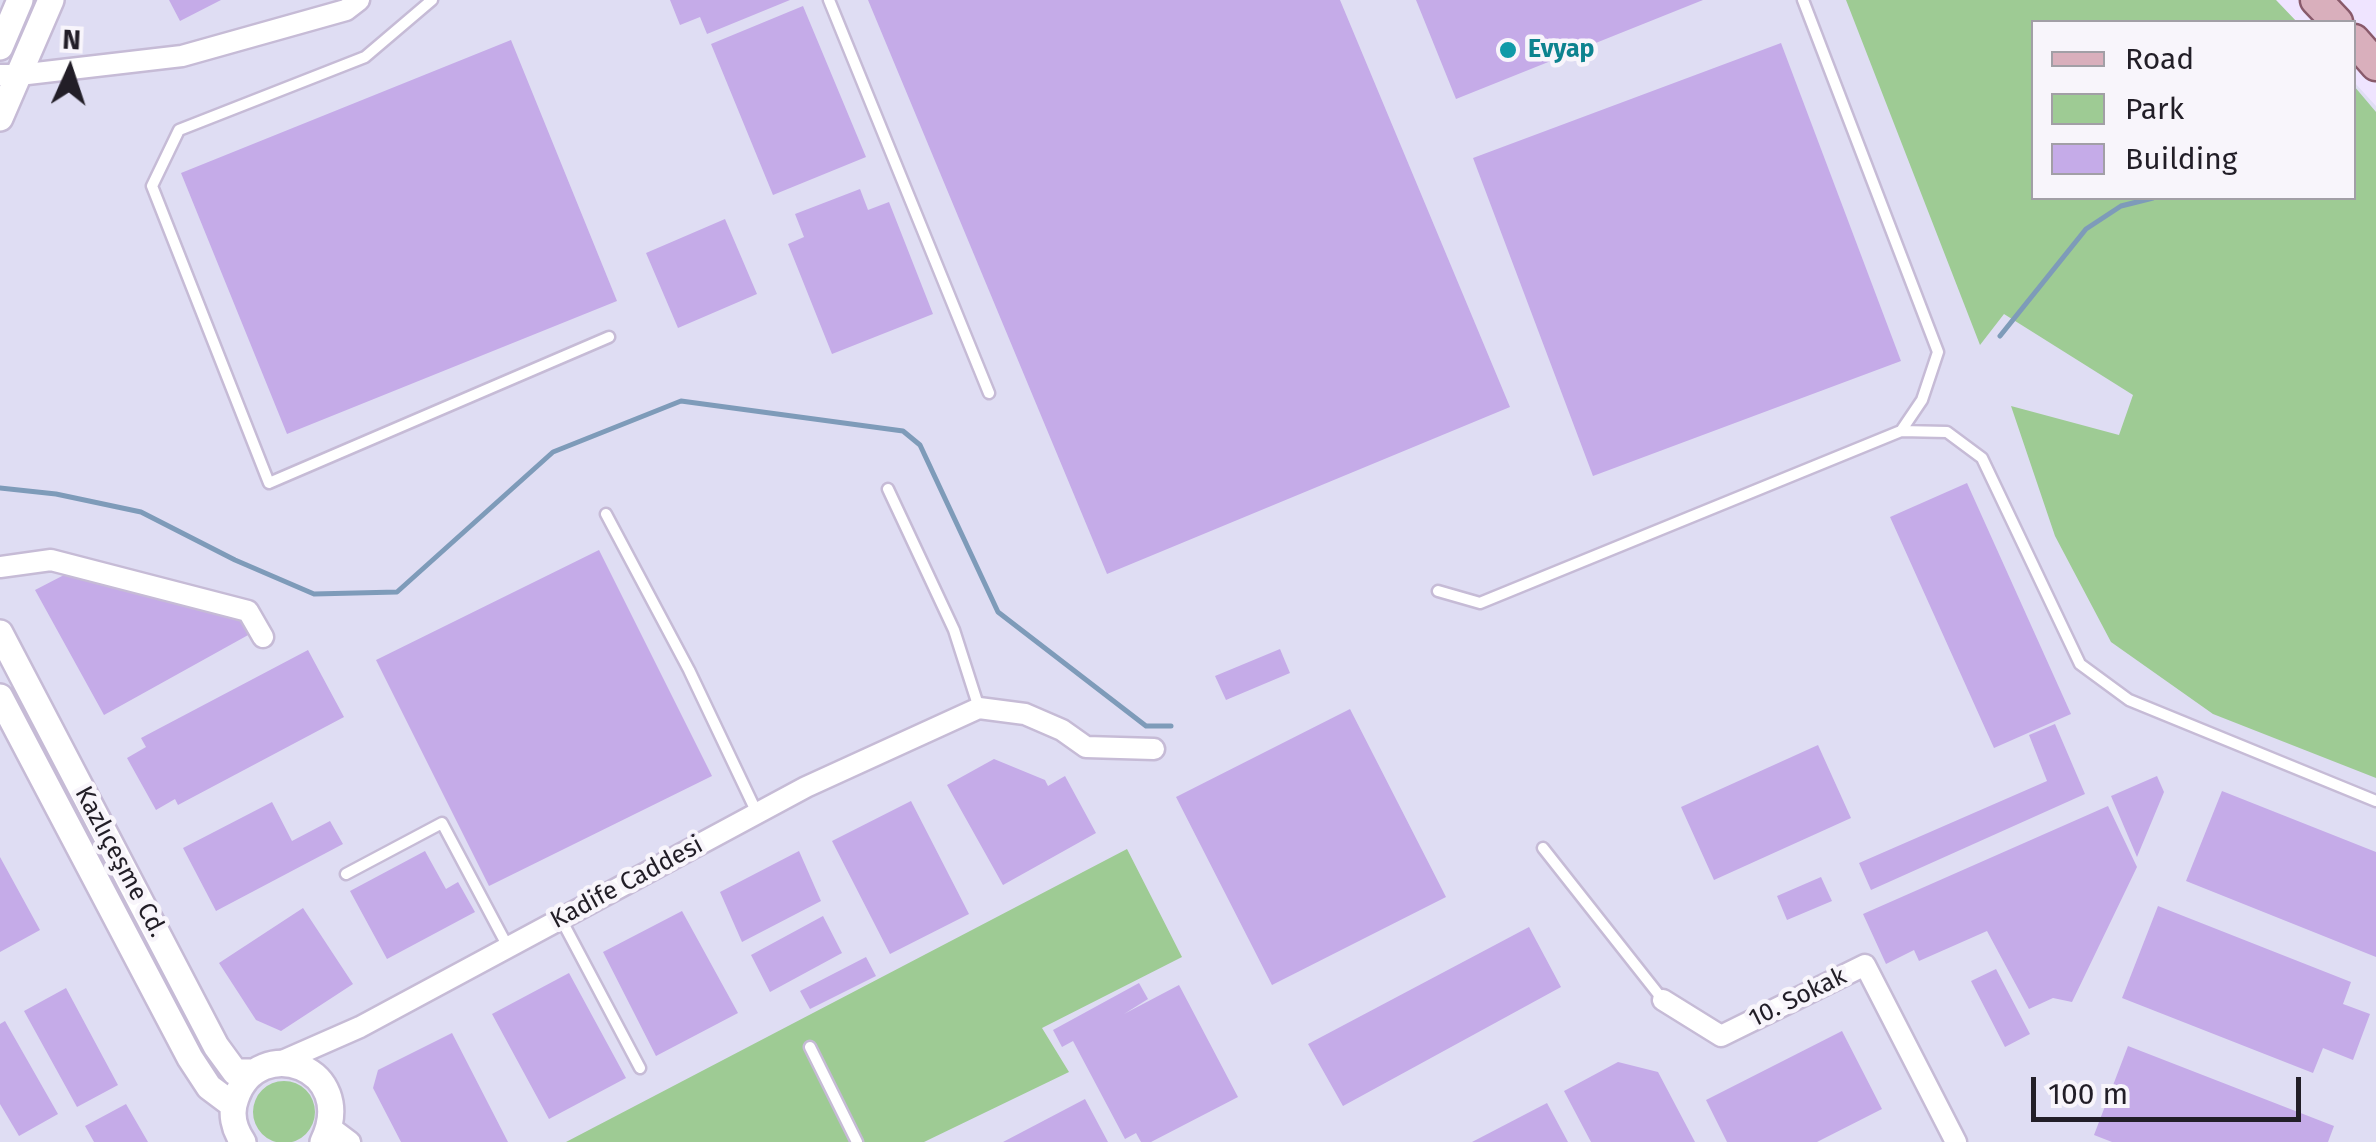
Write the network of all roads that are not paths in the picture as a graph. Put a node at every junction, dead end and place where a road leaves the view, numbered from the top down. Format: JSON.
{"nodes":[{"id":1,"x":20,"y":0,"type":"edge"},
{"id":2,"x":51,"y":0,"type":"edge"},
{"id":3,"x":358,"y":0,"type":"edge"},
{"id":4,"x":432,"y":0,"type":"edge"},
{"id":5,"x":829,"y":0,"type":"edge"},
{"id":6,"x":1802,"y":0,"type":"edge"},
{"id":7,"x":2316,"y":0,"type":"edge"},
{"id":8,"x":2335,"y":20,"type":"edge"},
{"id":9,"x":2356,"y":42,"type":"edge"},
{"id":10,"x":0,"y":47,"type":"edge"},
{"id":11,"x":2376,"y":64,"type":"edge"},
{"id":12,"x":9,"y":76,"type":"edge"},
{"id":13,"x":0,"y":118,"type":"edge"},
{"id":14,"x":609,"y":337,"type":"dead end"},
{"id":15,"x":989,"y":393,"type":"dead end"},
{"id":16,"x":1901,"y":431,"type":"junction"},
{"id":17,"x":888,"y":488,"type":"dead end"},
{"id":18,"x":606,"y":514,"type":"dead end"},
{"id":19,"x":0,"y":567,"type":"edge"},
{"id":20,"x":1438,"y":591,"type":"dead end"},
{"id":21,"x":0,"y":634,"type":"edge"},
{"id":22,"x":263,"y":637,"type":"dead end"},
{"id":23,"x":0,"y":697,"type":"edge"},
{"id":24,"x":979,"y":708,"type":"junction"},
{"id":25,"x":1154,"y":749,"type":"dead end"},
{"id":26,"x":2376,"y":801,"type":"edge"},
{"id":27,"x":757,"y":813,"type":"junction"},
{"id":28,"x":1543,"y":848,"type":"dead end"},
{"id":29,"x":346,"y":874,"type":"dead end"},
{"id":30,"x":560,"y":919,"type":"junction"},
{"id":31,"x":508,"y":947,"type":"junction"},
{"id":32,"x":1662,"y":1000,"type":"joint"},
{"id":33,"x":810,"y":1047,"type":"dead end"},
{"id":34,"x":266,"y":1068,"type":"junction"},
{"id":35,"x":640,"y":1068,"type":"dead end"},
{"id":36,"x":234,"y":1104,"type":"junction"},
{"id":37,"x":334,"y":1137,"type":"edge"},
{"id":38,"x":243,"y":1142,"type":"edge"},
{"id":39,"x":857,"y":1142,"type":"edge"},
{"id":40,"x":1956,"y":1142,"type":"edge"}],
"edges":[{"from":1,"to":10,"type":"street"},
{"from":2,"to":12,"type":"street"},
{"from":3,"to":12,"type":"street"},
{"from":4,"to":14,"type":"lane"},
{"from":5,"to":15,"type":"lane"},
{"from":6,"to":16,"type":"lane"},
{"from":7,"to":8,"type":"main road"},
{"from":9,"to":11,"type":"main road"},
{"from":12,"to":13,"type":"street"},
{"from":16,"to":20,"type":"lane"},
{"from":16,"to":26,"type":"lane"},
{"from":17,"to":24,"type":"lane"},
{"from":18,"to":27,"type":"lane"},
{"from":19,"to":22,"type":"street"},
{"from":21,"to":34,"type":"street","name":"Kazlıçeşme Cd."},
{"from":23,"to":36,"type":"street"},
{"from":24,"to":25,"type":"street"},
{"from":24,"to":27,"type":"street","name":"Kadife Caddesi"},
{"from":27,"to":30,"type":"street","name":"Kadife Caddesi"},
{"from":28,"to":32,"type":"lane"},
{"from":29,"to":31,"type":"lane"},
{"from":30,"to":31,"type":"street","name":"Kadife Caddesi"},
{"from":30,"to":35,"type":"lane"},
{"from":31,"to":34,"type":"street","name":"Kadife Caddesi"},
{"from":32,"to":40,"type":"street","name":"10. Sokak"},
{"from":33,"to":39,"type":"lane"},
{"from":34,"to":36,"type":"street"},
{"from":34,"to":37,"type":"street"},
{"from":36,"to":38,"type":"street"}]}
